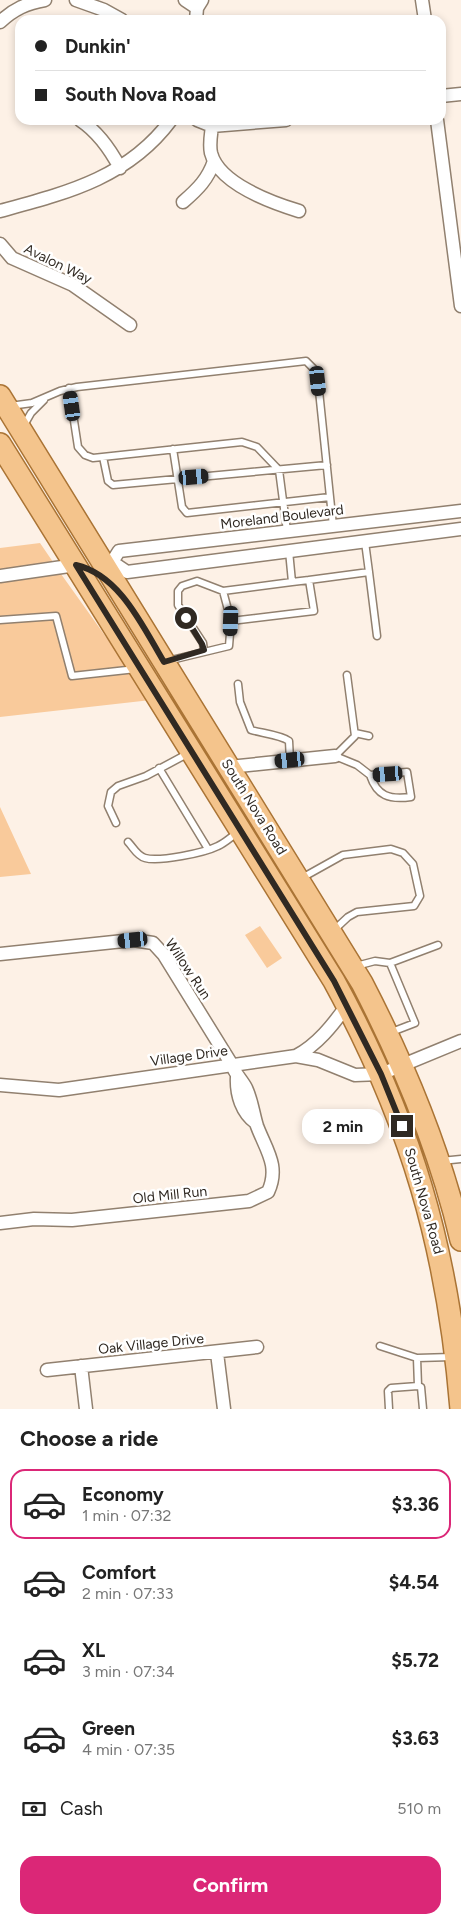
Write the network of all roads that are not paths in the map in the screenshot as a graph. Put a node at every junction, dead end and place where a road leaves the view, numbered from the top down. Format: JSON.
{"nodes":[{"id":1,"x":45,"y":0,"type":"edge"},
{"id":2,"x":76,"y":0,"type":"edge"},
{"id":3,"x":185,"y":0,"type":"edge"},
{"id":4,"x":422,"y":0,"type":"edge"},
{"id":5,"x":198,"y":10,"type":"edge"},
{"id":6,"x":113,"y":15,"type":"edge"},
{"id":7,"x":424,"y":15,"type":"edge"},
{"id":8,"x":0,"y":22,"type":"edge"},
{"id":9,"x":461,"y":94,"type":"edge"},
{"id":10,"x":446,"y":96,"type":"edge"},
{"id":11,"x":87,"y":125,"type":"edge"},
{"id":12,"x":167,"y":125,"type":"edge"},
{"id":13,"x":224,"y":125,"type":"edge"},
{"id":14,"x":438,"y":125,"type":"edge"},
{"id":15,"x":212,"y":126,"type":"joint"},
{"id":16,"x":214,"y":161,"type":"junction"},
{"id":17,"x":120,"y":168,"type":"junction"},
{"id":18,"x":184,"y":202,"type":"dead end"},
{"id":19,"x":300,"y":211,"type":"dead end"},
{"id":20,"x":0,"y":212,"type":"edge"},
{"id":21,"x":0,"y":244,"type":"edge"},
{"id":22,"x":461,"y":306,"type":"edge"},
{"id":23,"x":130,"y":325,"type":"dead end"},
{"id":24,"x":69,"y":388,"type":"junction"},
{"id":25,"x":44,"y":399,"type":"junction"},
{"id":26,"x":3,"y":401,"type":"edge"},
{"id":27,"x":21,"y":431,"type":"junction"},
{"id":28,"x":173,"y":449,"type":"junction"},
{"id":29,"x":3,"y":453,"type":"edge"},
{"id":30,"x":103,"y":457,"type":"junction"},
{"id":31,"x":327,"y":465,"type":"junction"},
{"id":32,"x":279,"y":470,"type":"junction"},
{"id":33,"x":177,"y":478,"type":"junction"},
{"id":34,"x":330,"y":497,"type":"junction"},
{"id":35,"x":284,"y":503,"type":"junction"},
{"id":36,"x":461,"y":511,"type":"edge"},
{"id":37,"x":362,"y":522,"type":"junction"},
{"id":38,"x":333,"y":526,"type":"junction"},
{"id":39,"x":461,"y":529,"type":"edge"},
{"id":40,"x":287,"y":530,"type":"junction"},
{"id":41,"x":60,"y":539,"type":"junction"},
{"id":42,"x":365,"y":542,"type":"junction"},
{"id":43,"x":289,"y":551,"type":"junction"},
{"id":44,"x":108,"y":562,"type":"junction"},
{"id":45,"x":76,"y":565,"type":"junction"},
{"id":46,"x":369,"y":572,"type":"junction"},
{"id":47,"x":0,"y":576,"type":"edge"},
{"id":48,"x":309,"y":580,"type":"junction"},
{"id":49,"x":292,"y":582,"type":"junction"},
{"id":50,"x":223,"y":591,"type":"junction"},
{"id":51,"x":123,"y":594,"type":"junction"},
{"id":52,"x":0,"y":620,"type":"edge"},
{"id":53,"x":231,"y":621,"type":"junction"},
{"id":54,"x":377,"y":636,"type":"dead end"},
{"id":55,"x":204,"y":650,"type":"junction"},
{"id":56,"x":164,"y":662,"type":"junction"},
{"id":57,"x":140,"y":669,"type":"junction"},
{"id":58,"x":347,"y":675,"type":"dead end"},
{"id":59,"x":238,"y":684,"type":"dead end"},
{"id":60,"x":355,"y":733,"type":"junction"},
{"id":61,"x":369,"y":736,"type":"dead end"},
{"id":62,"x":191,"y":751,"type":"junction"},
{"id":63,"x":335,"y":756,"type":"junction"},
{"id":64,"x":290,"y":760,"type":"junction"},
{"id":65,"x":229,"y":767,"type":"junction"},
{"id":66,"x":159,"y":768,"type":"junction"},
{"id":67,"x":370,"y":775,"type":"junction"},
{"id":68,"x":116,"y":823,"type":"dead end"},
{"id":69,"x":240,"y":831,"type":"junction"},
{"id":70,"x":128,"y":842,"type":"dead end"},
{"id":71,"x":208,"y":849,"type":"junction"},
{"id":72,"x":299,"y":879,"type":"junction"},
{"id":73,"x":332,"y":932,"type":"junction"},
{"id":74,"x":438,"y":945,"type":"dead end"},
{"id":75,"x":0,"y":954,"type":"edge"},
{"id":76,"x":390,"y":963,"type":"junction"},
{"id":77,"x":353,"y":967,"type":"junction"},
{"id":78,"x":347,"y":1005,"type":"junction"},
{"id":79,"x":388,"y":1034,"type":"junction"},
{"id":80,"x":461,"y":1041,"type":"edge"},
{"id":81,"x":296,"y":1056,"type":"junction"},
{"id":82,"x":232,"y":1065,"type":"junction"},
{"id":83,"x":402,"y":1065,"type":"junction"},
{"id":84,"x":381,"y":1074,"type":"junction"},
{"id":85,"x":0,"y":1085,"type":"edge"},
{"id":86,"x":461,"y":1159,"type":"edge"},
{"id":87,"x":440,"y":1162,"type":"junction"},
{"id":88,"x":0,"y":1222,"type":"edge"},
{"id":89,"x":461,"y":1240,"type":"edge"},
{"id":90,"x":380,"y":1346,"type":"dead end"},
{"id":91,"x":257,"y":1347,"type":"dead end"},
{"id":92,"x":217,"y":1353,"type":"junction"},
{"id":93,"x":459,"y":1357,"type":"edge"},
{"id":94,"x":418,"y":1358,"type":"junction"},
{"id":95,"x":81,"y":1366,"type":"junction"},
{"id":96,"x":47,"y":1370,"type":"dead end"},
{"id":97,"x":418,"y":1386,"type":"junction"},
{"id":98,"x":86,"y":1409,"type":"edge"},
{"id":99,"x":224,"y":1409,"type":"edge"},
{"id":100,"x":389,"y":1409,"type":"edge"},
{"id":101,"x":422,"y":1409,"type":"edge"},
{"id":102,"x":460,"y":1409,"type":"edge"}],
"edges":[{"from":1,"to":8,"type":"street"},
{"from":2,"to":6,"type":"street"},
{"from":3,"to":5,"type":"street"},
{"from":4,"to":7,"type":"street"},
{"from":9,"to":10,"type":"street"},
{"from":11,"to":17,"type":"street"},
{"from":12,"to":17,"type":"street"},
{"from":13,"to":15,"type":"street"},
{"from":14,"to":22,"type":"street"},
{"from":15,"to":16,"type":"street"},
{"from":16,"to":18,"type":"street"},
{"from":16,"to":19,"type":"street"},
{"from":17,"to":20,"type":"street"},
{"from":21,"to":23,"type":"street","name":"Avalon Way"},
{"from":24,"to":25,"type":"lane"},
{"from":24,"to":30,"type":"lane"},
{"from":24,"to":31,"type":"lane"},
{"from":25,"to":26,"type":"lane"},
{"from":25,"to":27,"type":"lane"},
{"from":26,"to":27,"type":"main road","name":"South Nova Road"},
{"from":27,"to":44,"type":"main road","name":"South Nova Road"},
{"from":28,"to":30,"type":"lane"},
{"from":28,"to":32,"type":"lane"},
{"from":28,"to":33,"type":"lane"},
{"from":29,"to":41,"type":"main road","name":"South Nova Road"},
{"from":30,"to":33,"type":"lane"},
{"from":31,"to":32,"type":"lane"},
{"from":31,"to":34,"type":"lane"},
{"from":32,"to":33,"type":"lane"},
{"from":32,"to":35,"type":"lane"},
{"from":33,"to":35,"type":"lane"},
{"from":34,"to":35,"type":"lane"},
{"from":34,"to":38,"type":"lane"},
{"from":35,"to":40,"type":"lane"},
{"from":36,"to":37,"type":"street","name":"Moreland Boulevard"},
{"from":37,"to":38,"type":"street","name":"Moreland Boulevard"},
{"from":37,"to":42,"type":"street"},
{"from":38,"to":40,"type":"street","name":"Moreland Boulevard"},
{"from":39,"to":42,"type":"street"},
{"from":40,"to":43,"type":"street"},
{"from":40,"to":44,"type":"street","name":"Moreland Boulevard"},
{"from":41,"to":44,"type":"main road"},
{"from":41,"to":45,"type":"main road","name":"South Nova Road"},
{"from":42,"to":43,"type":"street"},
{"from":42,"to":46,"type":"lane"},
{"from":43,"to":44,"type":"street"},
{"from":43,"to":49,"type":"lane"},
{"from":44,"to":51,"type":"main road","name":"South Nova Road"},
{"from":45,"to":47,"type":"street"},
{"from":45,"to":51,"type":"main road"},
{"from":45,"to":57,"type":"main road","name":"South Nova Road"},
{"from":46,"to":48,"type":"lane"},
{"from":46,"to":54,"type":"lane"},
{"from":48,"to":49,"type":"lane"},
{"from":48,"to":53,"type":"lane"},
{"from":49,"to":50,"type":"lane"},
{"from":50,"to":53,"type":"lane"},
{"from":50,"to":55,"type":"lane"},
{"from":51,"to":56,"type":"main road","name":"South Nova Road"},
{"from":52,"to":57,"type":"lane"},
{"from":53,"to":55,"type":"lane"},
{"from":55,"to":56,"type":"lane"},
{"from":56,"to":65,"type":"main road","name":"South Nova Road"},
{"from":57,"to":62,"type":"main road","name":"South Nova Road"},
{"from":58,"to":60,"type":"lane"},
{"from":59,"to":64,"type":"lane"},
{"from":60,"to":61,"type":"lane"},
{"from":60,"to":63,"type":"lane"},
{"from":62,"to":65,"type":"main road"},
{"from":62,"to":66,"type":"lane"},
{"from":62,"to":69,"type":"main road","name":"South Nova Road"},
{"from":63,"to":64,"type":"street"},
{"from":63,"to":67,"type":"lane"},
{"from":64,"to":65,"type":"street"},
{"from":65,"to":72,"type":"main road","name":"South Nova Road"},
{"from":66,"to":68,"type":"lane"},
{"from":66,"to":71,"type":"lane"},
{"from":67,"to":67,"type":"lane"},
{"from":69,"to":71,"type":"lane"},
{"from":69,"to":78,"type":"main road","name":"South Nova Road"},
{"from":70,"to":71,"type":"lane"},
{"from":72,"to":73,"type":"main road","name":"South Nova Road"},
{"from":72,"to":73,"type":"lane"},
{"from":73,"to":77,"type":"main road","name":"South Nova Road"},
{"from":74,"to":76,"type":"lane"},
{"from":75,"to":82,"type":"street","name":"Willow Run"},
{"from":76,"to":77,"type":"lane"},
{"from":76,"to":79,"type":"lane"},
{"from":77,"to":79,"type":"main road","name":"South Nova Road"},
{"from":78,"to":81,"type":"street"},
{"from":78,"to":84,"type":"main road","name":"South Nova Road"},
{"from":79,"to":83,"type":"main road","name":"South Nova Road"},
{"from":80,"to":83,"type":"street"},
{"from":81,"to":82,"type":"street","name":"Village Drive"},
{"from":81,"to":84,"type":"street","name":"Village Drive"},
{"from":82,"to":85,"type":"street","name":"Village Drive"},
{"from":82,"to":88,"type":"street","name":"Old Mill Run"},
{"from":83,"to":84,"type":"street"},
{"from":83,"to":87,"type":"main road","name":"South Nova Road"},
{"from":84,"to":93,"type":"main road","name":"South Nova Road"},
{"from":86,"to":87,"type":"lane"},
{"from":87,"to":89,"type":"main road","name":"South Nova Road"},
{"from":90,"to":94,"type":"lane"},
{"from":91,"to":92,"type":"street","name":"Oak Village Drive"},
{"from":92,"to":95,"type":"street","name":"Oak Village Drive"},
{"from":92,"to":99,"type":"street"},
{"from":93,"to":94,"type":"lane"},
{"from":93,"to":102,"type":"main road","name":"South Nova Road"},
{"from":94,"to":97,"type":"lane"},
{"from":95,"to":96,"type":"street","name":"Oak Village Drive"},
{"from":95,"to":98,"type":"street"},
{"from":97,"to":100,"type":"lane"},
{"from":97,"to":101,"type":"lane"}]}
